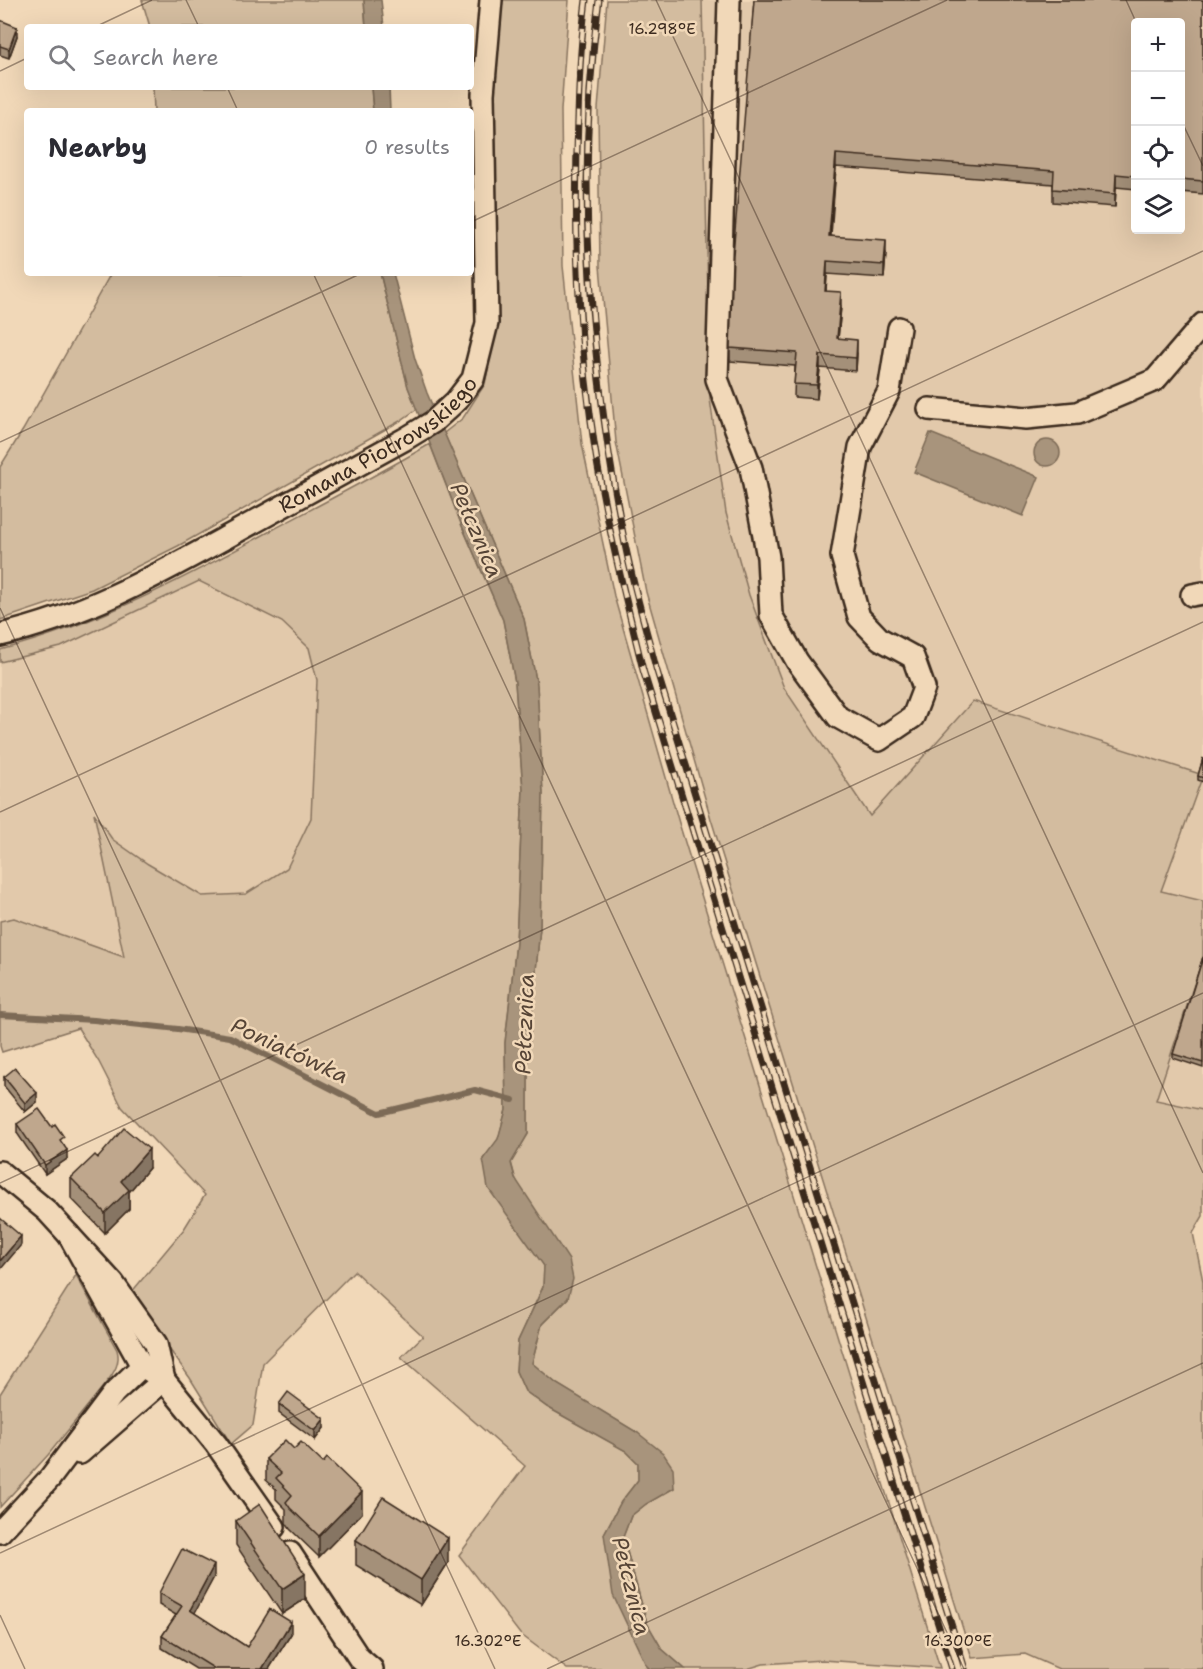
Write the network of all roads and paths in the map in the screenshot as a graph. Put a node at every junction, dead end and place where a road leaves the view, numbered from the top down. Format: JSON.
{"nodes":[{"id":1,"x":491,"y":0,"type":"edge"},
{"id":2,"x":729,"y":0,"type":"edge"},
{"id":3,"x":1203,"y":324,"type":"edge"},
{"id":4,"x":899,"y":328,"type":"dead end"},
{"id":5,"x":928,"y":409,"type":"dead end"},
{"id":6,"x":0,"y":634,"type":"edge"},
{"id":7,"x":0,"y":1172,"type":"edge"},
{"id":8,"x":69,"y":1235,"type":"junction"},
{"id":9,"x":142,"y":1366,"type":"junction"},
{"id":10,"x":164,"y":1380,"type":"junction"},
{"id":11,"x":50,"y":1478,"type":"junction"},
{"id":12,"x":0,"y":1532,"type":"edge"},
{"id":13,"x":372,"y":1669,"type":"edge"}],
"edges":[{"from":1,"to":6,"type":"street","name":"Romana Piotrowskiego"},
{"from":2,"to":4,"type":"street"},
{"from":3,"to":5,"type":"street"},
{"from":7,"to":8,"type":"street"},
{"from":8,"to":9,"type":"street"},
{"from":8,"to":10,"type":"street"},
{"from":9,"to":10,"type":"street"},
{"from":9,"to":11,"type":"street"},
{"from":10,"to":11,"type":"street"},
{"from":10,"to":13,"type":"street"},
{"from":11,"to":12,"type":"street"}]}
